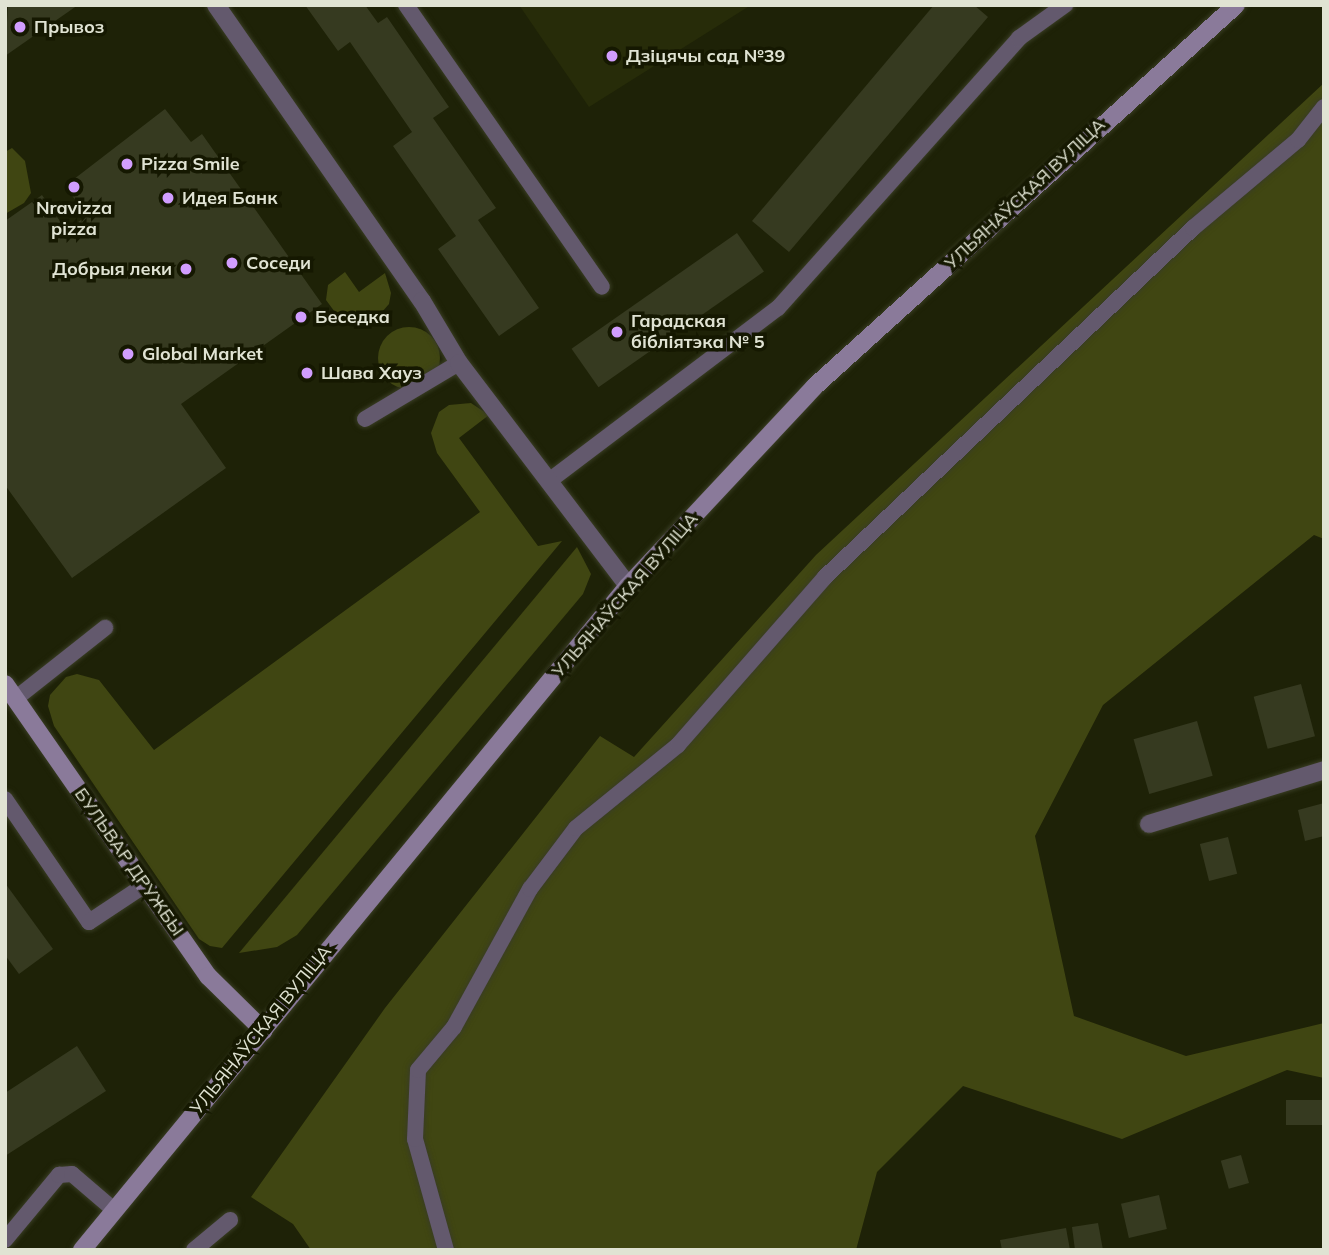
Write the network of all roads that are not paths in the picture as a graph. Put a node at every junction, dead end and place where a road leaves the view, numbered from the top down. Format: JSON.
{"nodes":[{"id":1,"x":216,"y":5,"type":"edge"},
{"id":2,"x":406,"y":5,"type":"edge"},
{"id":3,"x":1065,"y":5,"type":"edge"},
{"id":4,"x":1236,"y":5,"type":"edge"},
{"id":5,"x":1324,"y":107,"type":"edge"},
{"id":6,"x":602,"y":287,"type":"dead end"},
{"id":7,"x":459,"y":363,"type":"junction"},
{"id":8,"x":365,"y":419,"type":"dead end"},
{"id":9,"x":549,"y":481,"type":"junction"},
{"id":10,"x":628,"y":586,"type":"junction"},
{"id":11,"x":104,"y":628,"type":"dead end"},
{"id":12,"x":10,"y":692,"type":"edge"},
{"id":13,"x":1324,"y":770,"type":"edge"},
{"id":14,"x":5,"y":799,"type":"edge"},
{"id":15,"x":1149,"y":824,"type":"dead end"},
{"id":16,"x":145,"y":885,"type":"junction"},
{"id":17,"x":264,"y":1031,"type":"junction"},
{"id":18,"x":114,"y":1210,"type":"junction"},
{"id":19,"x":230,"y":1220,"type":"dead end"},
{"id":20,"x":5,"y":1240,"type":"edge"},
{"id":21,"x":82,"y":1250,"type":"edge"},
{"id":22,"x":194,"y":1250,"type":"edge"},
{"id":23,"x":446,"y":1250,"type":"edge"}],
"edges":[{"from":1,"to":7,"type":"street"},
{"from":2,"to":6,"type":"lane"},
{"from":3,"to":9,"type":"lane"},
{"from":4,"to":10,"type":"main road","name":"УЛЬЯНАЎСКАЯ ВУЛІЦА"},
{"from":5,"to":23,"type":"lane"},
{"from":7,"to":8,"type":"lane"},
{"from":7,"to":9,"type":"street"},
{"from":9,"to":10,"type":"street"},
{"from":10,"to":17,"type":"main road","name":"УЛЬЯНАЎСКАЯ ВУЛІЦА"},
{"from":11,"to":12,"type":"lane"},
{"from":12,"to":16,"type":"main road","name":"БУЛЬВАР ДРУЖБЫ"},
{"from":13,"to":15,"type":"street"},
{"from":14,"to":16,"type":"lane"},
{"from":16,"to":17,"type":"main road","name":"БУЛЬВАР ДРУЖБЫ"},
{"from":17,"to":18,"type":"main road","name":"УЛЬЯНАЎСКАЯ ВУЛІЦА"},
{"from":18,"to":20,"type":"lane"},
{"from":18,"to":21,"type":"main road","name":"УЛЬЯНАЎСКАЯ ВУЛІЦА"},
{"from":19,"to":22,"type":"lane"}]}
